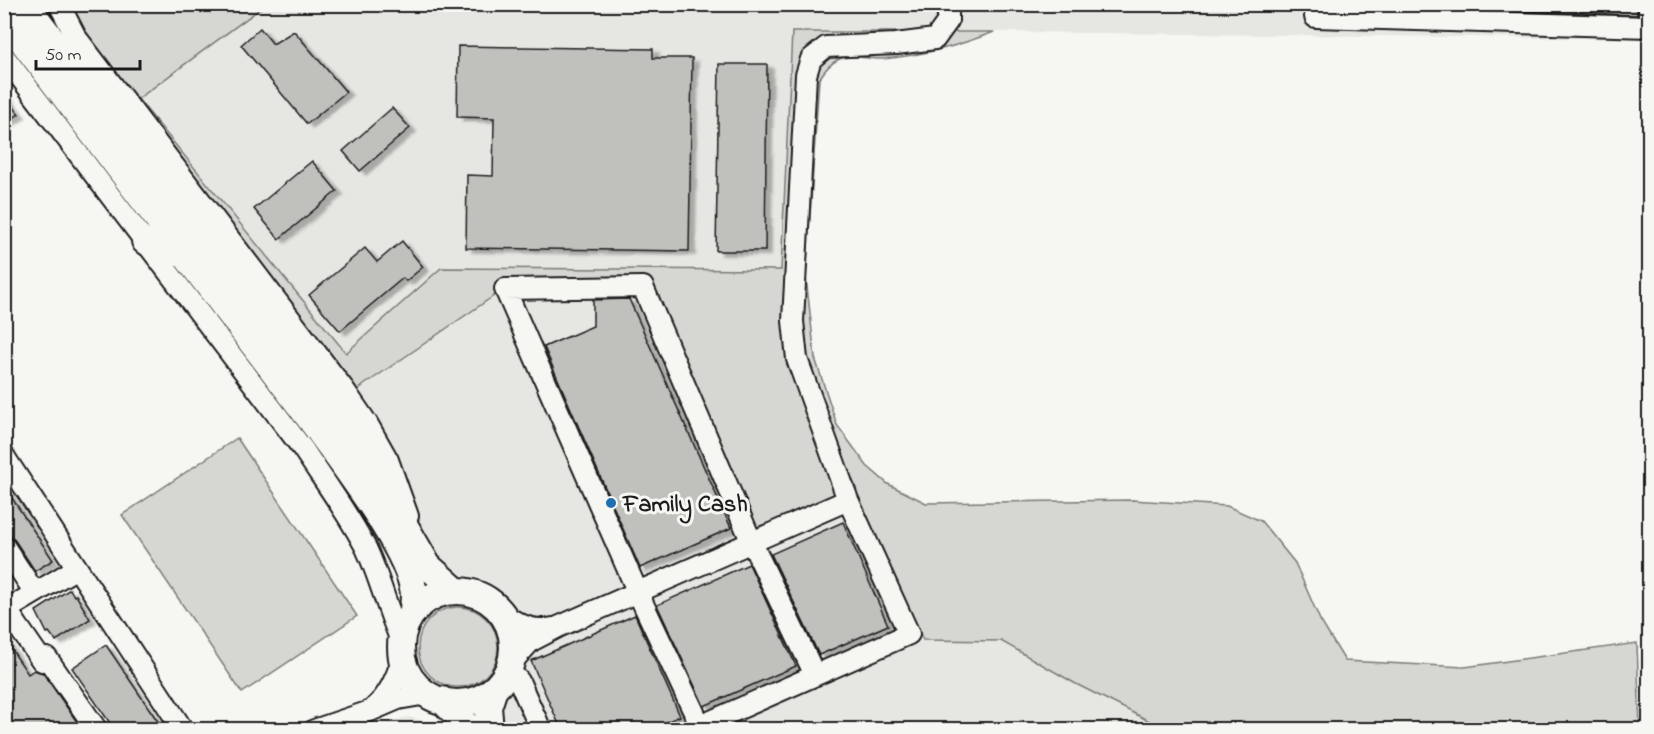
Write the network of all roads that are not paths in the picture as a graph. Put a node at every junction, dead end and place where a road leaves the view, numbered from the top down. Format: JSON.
{"nodes":[{"id":1,"x":25,"y":4,"type":"edge"},
{"id":2,"x":59,"y":4,"type":"edge"},
{"id":3,"x":948,"y":4,"type":"edge"},
{"id":4,"x":1316,"y":4,"type":"edge"},
{"id":5,"x":1649,"y":4,"type":"edge"},
{"id":6,"x":4,"y":17,"type":"edge"},
{"id":7,"x":4,"y":56,"type":"edge"},
{"id":8,"x":145,"y":241,"type":"junction"},
{"id":9,"x":185,"y":255,"type":"junction"},
{"id":10,"x":4,"y":456,"type":"edge"},
{"id":11,"x":848,"y":500,"type":"junction"},
{"id":12,"x":752,"y":543,"type":"junction"},
{"id":13,"x":4,"y":546,"type":"edge"},
{"id":14,"x":420,"y":550,"type":"junction"},
{"id":15,"x":77,"y":568,"type":"junction"},
{"id":16,"x":456,"y":591,"type":"junction"},
{"id":17,"x":35,"y":593,"type":"junction"},
{"id":18,"x":638,"y":593,"type":"junction"},
{"id":19,"x":6,"y":608,"type":"edge"},
{"id":20,"x":413,"y":612,"type":"junction"},
{"id":21,"x":504,"y":615,"type":"junction"},
{"id":22,"x":558,"y":627,"type":"junction"},
{"id":23,"x":402,"y":650,"type":"junction"},
{"id":24,"x":504,"y":674,"type":"junction"},
{"id":25,"x":814,"y":675,"type":"junction"},
{"id":26,"x":444,"y":708,"type":"edge"},
{"id":27,"x":370,"y":711,"type":"junction"},
{"id":28,"x":695,"y":727,"type":"edge"},
{"id":29,"x":97,"y":729,"type":"edge"},
{"id":30,"x":183,"y":729,"type":"edge"},
{"id":31,"x":314,"y":729,"type":"edge"},
{"id":32,"x":470,"y":729,"type":"edge"},
{"id":33,"x":490,"y":729,"type":"edge"},
{"id":34,"x":541,"y":729,"type":"edge"}],
"edges":[{"from":1,"to":14,"type":"main road"},
{"from":2,"to":14,"type":"street"},
{"from":3,"to":11,"type":"street"},
{"from":4,"to":5,"type":"street"},
{"from":6,"to":9,"type":"main road"},
{"from":7,"to":8,"type":"street"},
{"from":8,"to":9,"type":"main road"},
{"from":8,"to":23,"type":"street"},
{"from":9,"to":20,"type":"main road"},
{"from":10,"to":15,"type":"street"},
{"from":11,"to":12,"type":"street"},
{"from":11,"to":25,"type":"street"},
{"from":12,"to":18,"type":"street"},
{"from":12,"to":18,"type":"street"},
{"from":12,"to":25,"type":"street"},
{"from":13,"to":17,"type":"street"},
{"from":14,"to":16,"type":"main road"},
{"from":15,"to":17,"type":"street"},
{"from":15,"to":30,"type":"street"},
{"from":16,"to":20,"type":"main road"},
{"from":16,"to":21,"type":"main road"},
{"from":17,"to":19,"type":"street"},
{"from":18,"to":22,"type":"street"},
{"from":18,"to":28,"type":"street"},
{"from":19,"to":29,"type":"street"},
{"from":20,"to":23,"type":"main road"},
{"from":21,"to":22,"type":"street"},
{"from":21,"to":24,"type":"main road"},
{"from":22,"to":24,"type":"street"},
{"from":23,"to":26,"type":"main road"},
{"from":23,"to":27,"type":"street"},
{"from":24,"to":26,"type":"main road"},
{"from":24,"to":33,"type":"main road"},
{"from":24,"to":34,"type":"street"},
{"from":25,"to":28,"type":"street"},
{"from":26,"to":27,"type":"street"},
{"from":26,"to":32,"type":"main road"},
{"from":27,"to":31,"type":"street"}]}
